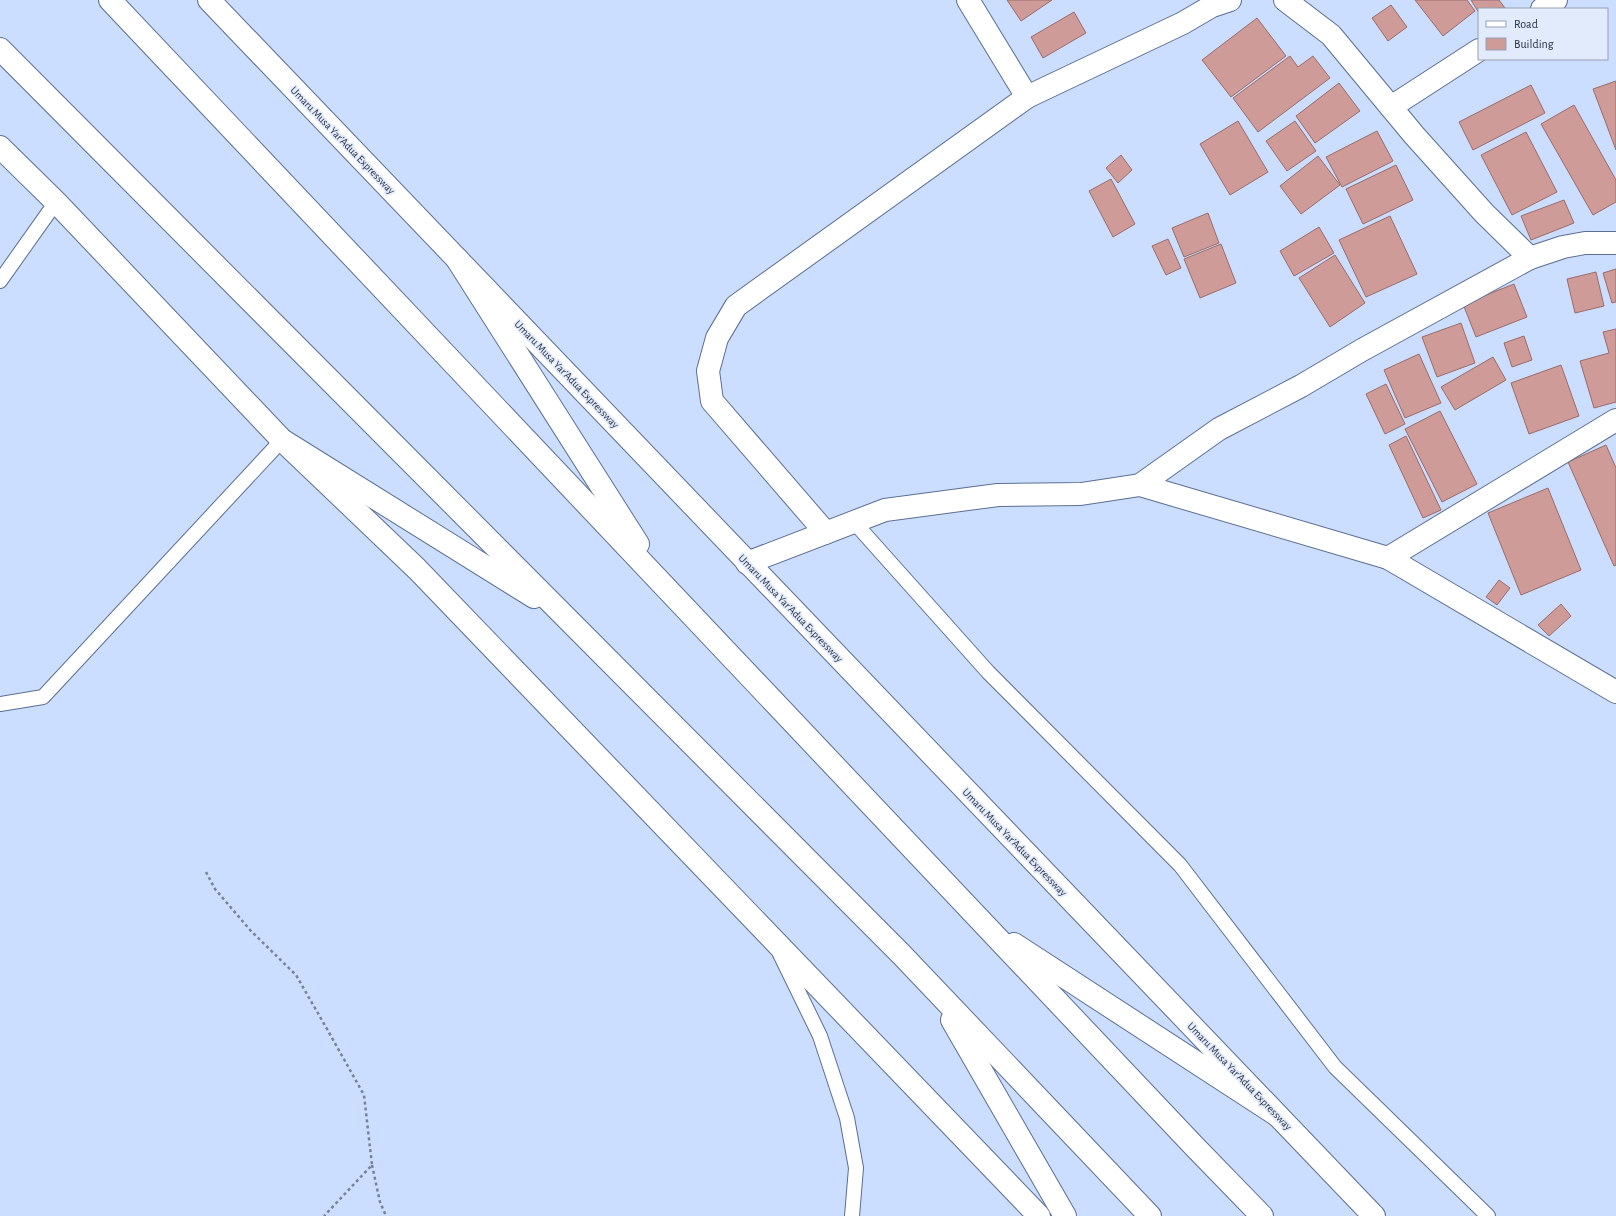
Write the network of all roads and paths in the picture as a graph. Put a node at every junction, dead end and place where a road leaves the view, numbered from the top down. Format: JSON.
{"nodes":[{"id":1,"x":110,"y":0,"type":"edge"},
{"id":2,"x":209,"y":0,"type":"edge"},
{"id":3,"x":968,"y":0,"type":"edge"},
{"id":4,"x":1230,"y":0,"type":"edge"},
{"id":5,"x":1285,"y":0,"type":"edge"},
{"id":6,"x":1556,"y":0,"type":"edge"},
{"id":7,"x":1544,"y":8,"type":"edge"},
{"id":8,"x":0,"y":49,"type":"edge"},
{"id":9,"x":1478,"y":51,"type":"edge"},
{"id":10,"x":1027,"y":97,"type":"junction"},
{"id":11,"x":1391,"y":108,"type":"junction"},
{"id":12,"x":0,"y":147,"type":"edge"},
{"id":13,"x":56,"y":202,"type":"junction"},
{"id":14,"x":1616,"y":243,"type":"edge"},
{"id":15,"x":1530,"y":258,"type":"junction"},
{"id":16,"x":457,"y":259,"type":"junction"},
{"id":17,"x":0,"y":281,"type":"edge"},
{"id":18,"x":1616,"y":420,"type":"edge"},
{"id":19,"x":282,"y":440,"type":"junction"},
{"id":20,"x":1140,"y":485,"type":"junction"},
{"id":21,"x":854,"y":522,"type":"junction"},
{"id":22,"x":826,"y":533,"type":"junction"},
{"id":23,"x":1388,"y":558,"type":"junction"},
{"id":24,"x":747,"y":563,"type":"junction"},
{"id":25,"x":666,"y":588,"type":"junction"},
{"id":26,"x":565,"y":616,"type":"junction"},
{"id":27,"x":1616,"y":692,"type":"edge"},
{"id":28,"x":0,"y":704,"type":"edge"},
{"id":29,"x":206,"y":872,"type":"dead end"},
{"id":30,"x":985,"y":926,"type":"junction"},
{"id":31,"x":772,"y":938,"type":"junction"},
{"id":32,"x":934,"y":989,"type":"junction"},
{"id":33,"x":1277,"y":1115,"type":"junction"},
{"id":34,"x":372,"y":1165,"type":"junction"},
{"id":35,"x":324,"y":1216,"type":"edge"},
{"id":36,"x":386,"y":1216,"type":"edge"},
{"id":37,"x":852,"y":1216,"type":"edge"},
{"id":38,"x":1040,"y":1216,"type":"edge"},
{"id":39,"x":1065,"y":1216,"type":"edge"},
{"id":40,"x":1150,"y":1216,"type":"edge"},
{"id":41,"x":1262,"y":1216,"type":"edge"},
{"id":42,"x":1374,"y":1216,"type":"edge"},
{"id":43,"x":1488,"y":1216,"type":"edge"}],
"edges":[{"from":1,"to":25,"type":"main road"},
{"from":2,"to":16,"type":"main road","name":"Umaru Musa Yar'Adua Expressway"},
{"from":3,"to":10,"type":"main road"},
{"from":4,"to":10,"type":"main road"},
{"from":5,"to":11,"type":"main road"},
{"from":6,"to":7,"type":"main road"},
{"from":8,"to":26,"type":"main road"},
{"from":9,"to":11,"type":"main road"},
{"from":10,"to":22,"type":"main road"},
{"from":11,"to":15,"type":"main road"},
{"from":12,"to":13,"type":"main road"},
{"from":13,"to":17,"type":"lane"},
{"from":13,"to":19,"type":"main road"},
{"from":14,"to":15,"type":"main road"},
{"from":15,"to":20,"type":"main road"},
{"from":16,"to":24,"type":"main road","name":"Umaru Musa Yar'Adua Expressway"},
{"from":16,"to":25,"type":"main road"},
{"from":18,"to":23,"type":"main road"},
{"from":19,"to":26,"type":"main road"},
{"from":19,"to":28,"type":"lane"},
{"from":19,"to":31,"type":"main road"},
{"from":20,"to":21,"type":"main road"},
{"from":20,"to":23,"type":"main road"},
{"from":21,"to":22,"type":"main road"},
{"from":21,"to":43,"type":"lane"},
{"from":22,"to":24,"type":"main road"},
{"from":23,"to":27,"type":"main road"},
{"from":24,"to":33,"type":"main road","name":"Umaru Musa Yar'Adua Expressway"},
{"from":25,"to":30,"type":"main road"},
{"from":26,"to":32,"type":"main road"},
{"from":29,"to":34,"type":"path"},
{"from":30,"to":33,"type":"main road"},
{"from":30,"to":41,"type":"main road"},
{"from":31,"to":37,"type":"lane"},
{"from":31,"to":38,"type":"main road"},
{"from":32,"to":39,"type":"main road"},
{"from":32,"to":40,"type":"main road"},
{"from":33,"to":42,"type":"main road","name":"Umaru Musa Yar'Adua Expressway"},
{"from":34,"to":35,"type":"path"},
{"from":34,"to":36,"type":"path"}]}
